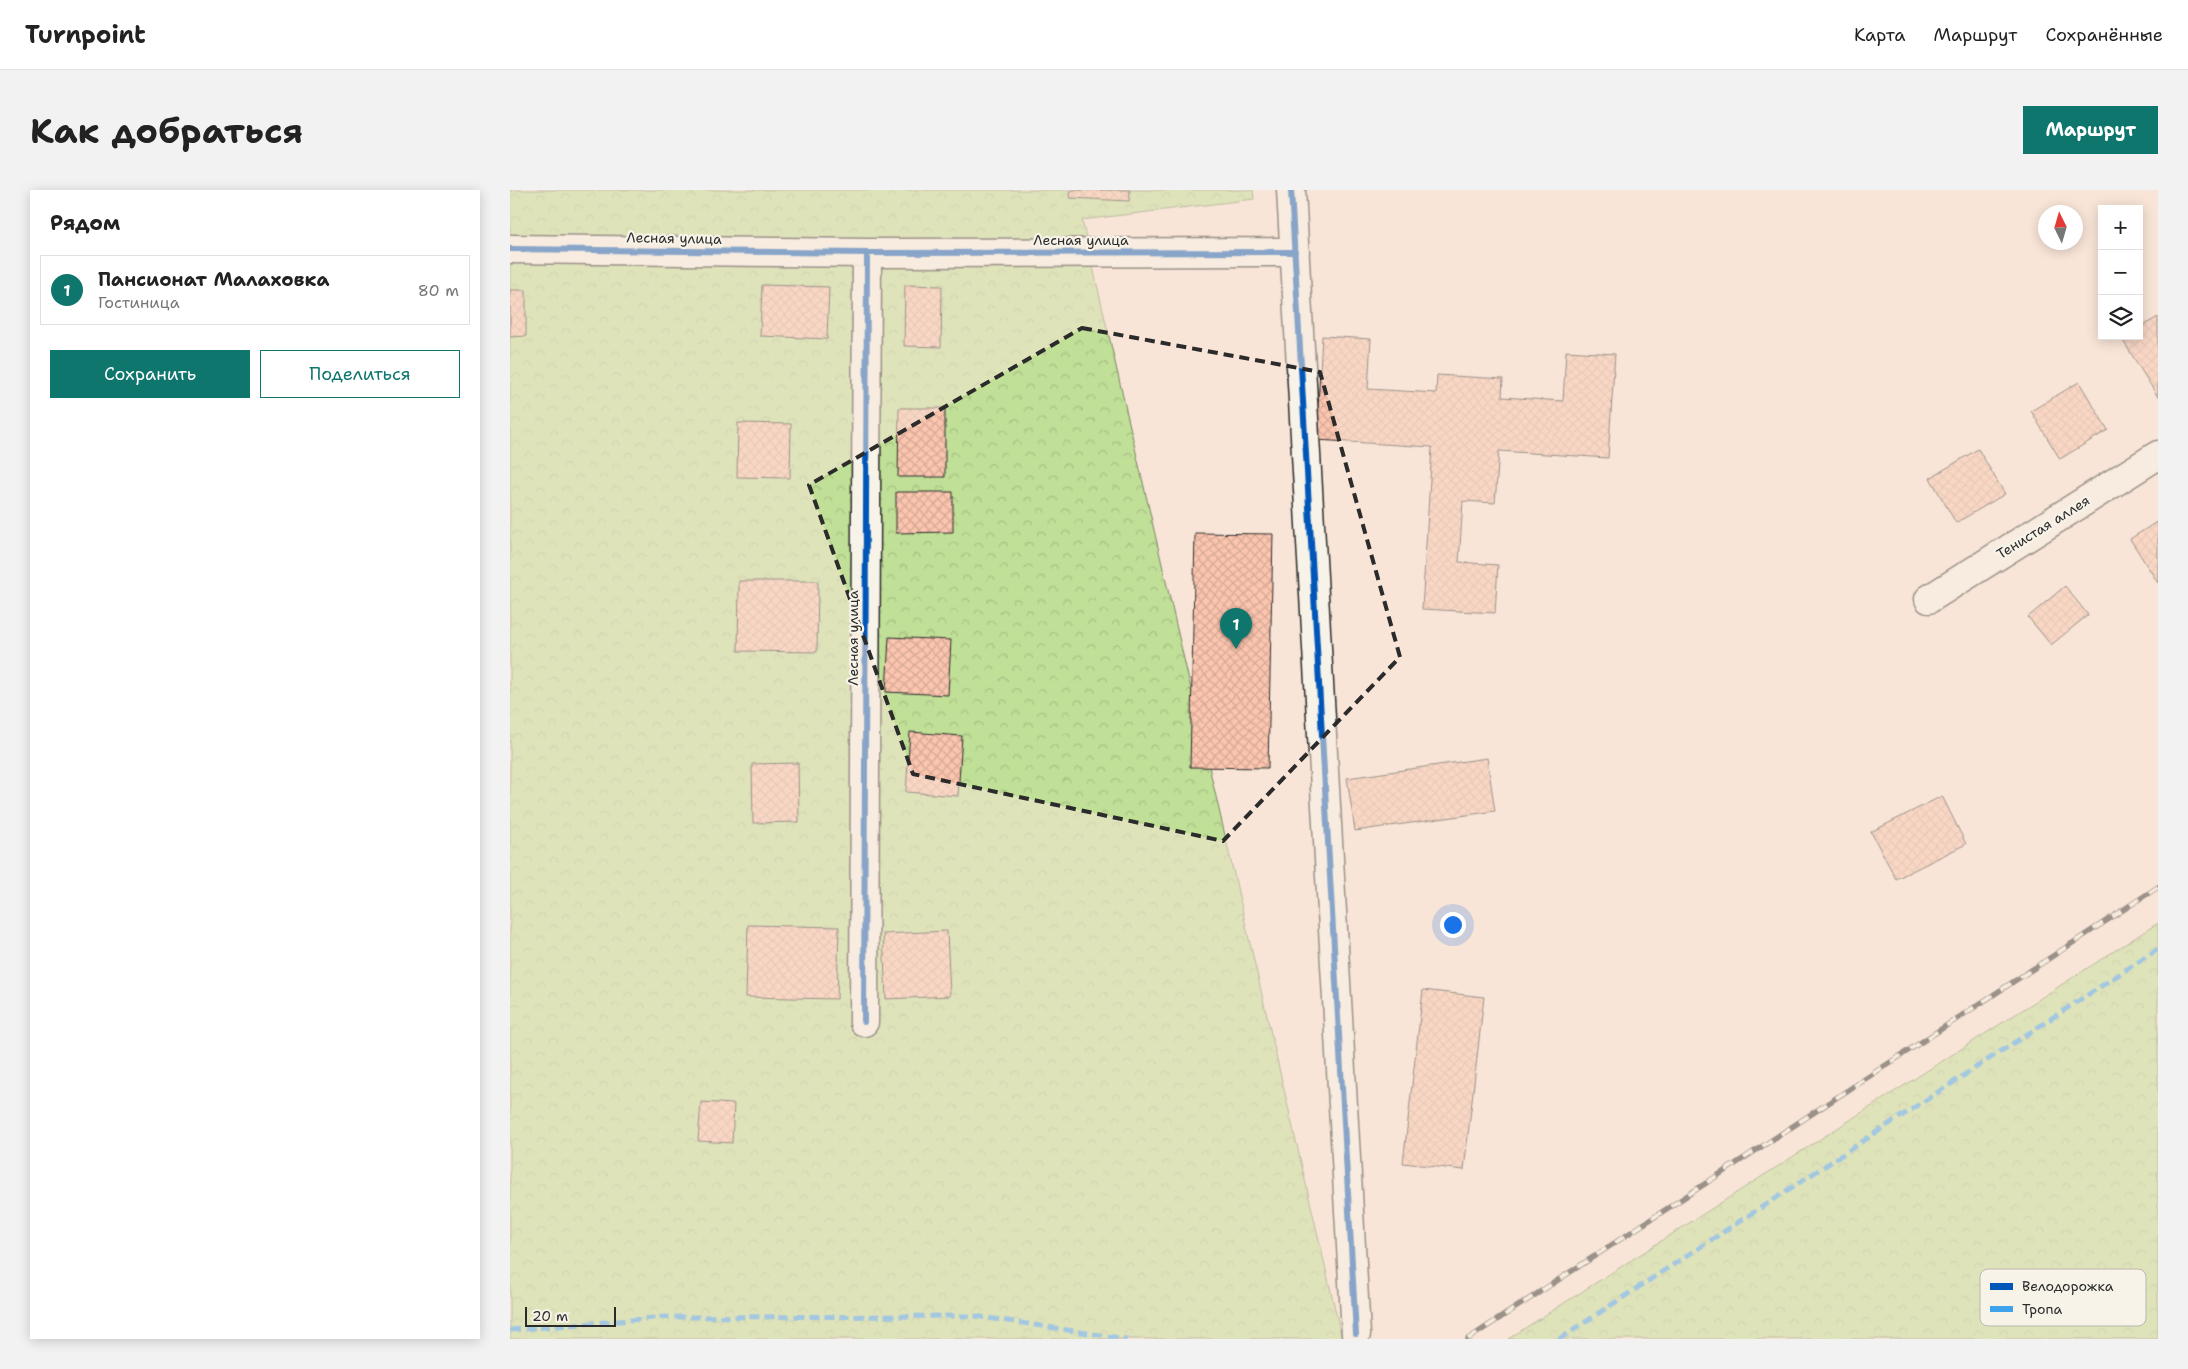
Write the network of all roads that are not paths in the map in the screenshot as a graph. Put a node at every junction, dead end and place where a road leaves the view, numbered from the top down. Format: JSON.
{"nodes":[{"id":1,"x":1291,"y":190,"type":"edge"},
{"id":2,"x":510,"y":249,"type":"edge"},
{"id":3,"x":1295,"y":252,"type":"junction"},
{"id":4,"x":867,"y":253,"type":"junction"},
{"id":5,"x":2158,"y":455,"type":"edge"},
{"id":6,"x":1929,"y":599,"type":"dead end"},
{"id":7,"x":864,"y":1022,"type":"dead end"},
{"id":8,"x":1356,"y":1334,"type":"dead end"}],
"edges":[{"from":1,"to":3,"type":"street"},
{"from":2,"to":4,"type":"street","name":"Лесная улица"},
{"from":3,"to":4,"type":"street","name":"Лесная улица"},
{"from":3,"to":8,"type":"street"},
{"from":4,"to":7,"type":"street","name":"Лесная улица"},
{"from":5,"to":6,"type":"street","name":"Тенистая аллея"}]}
